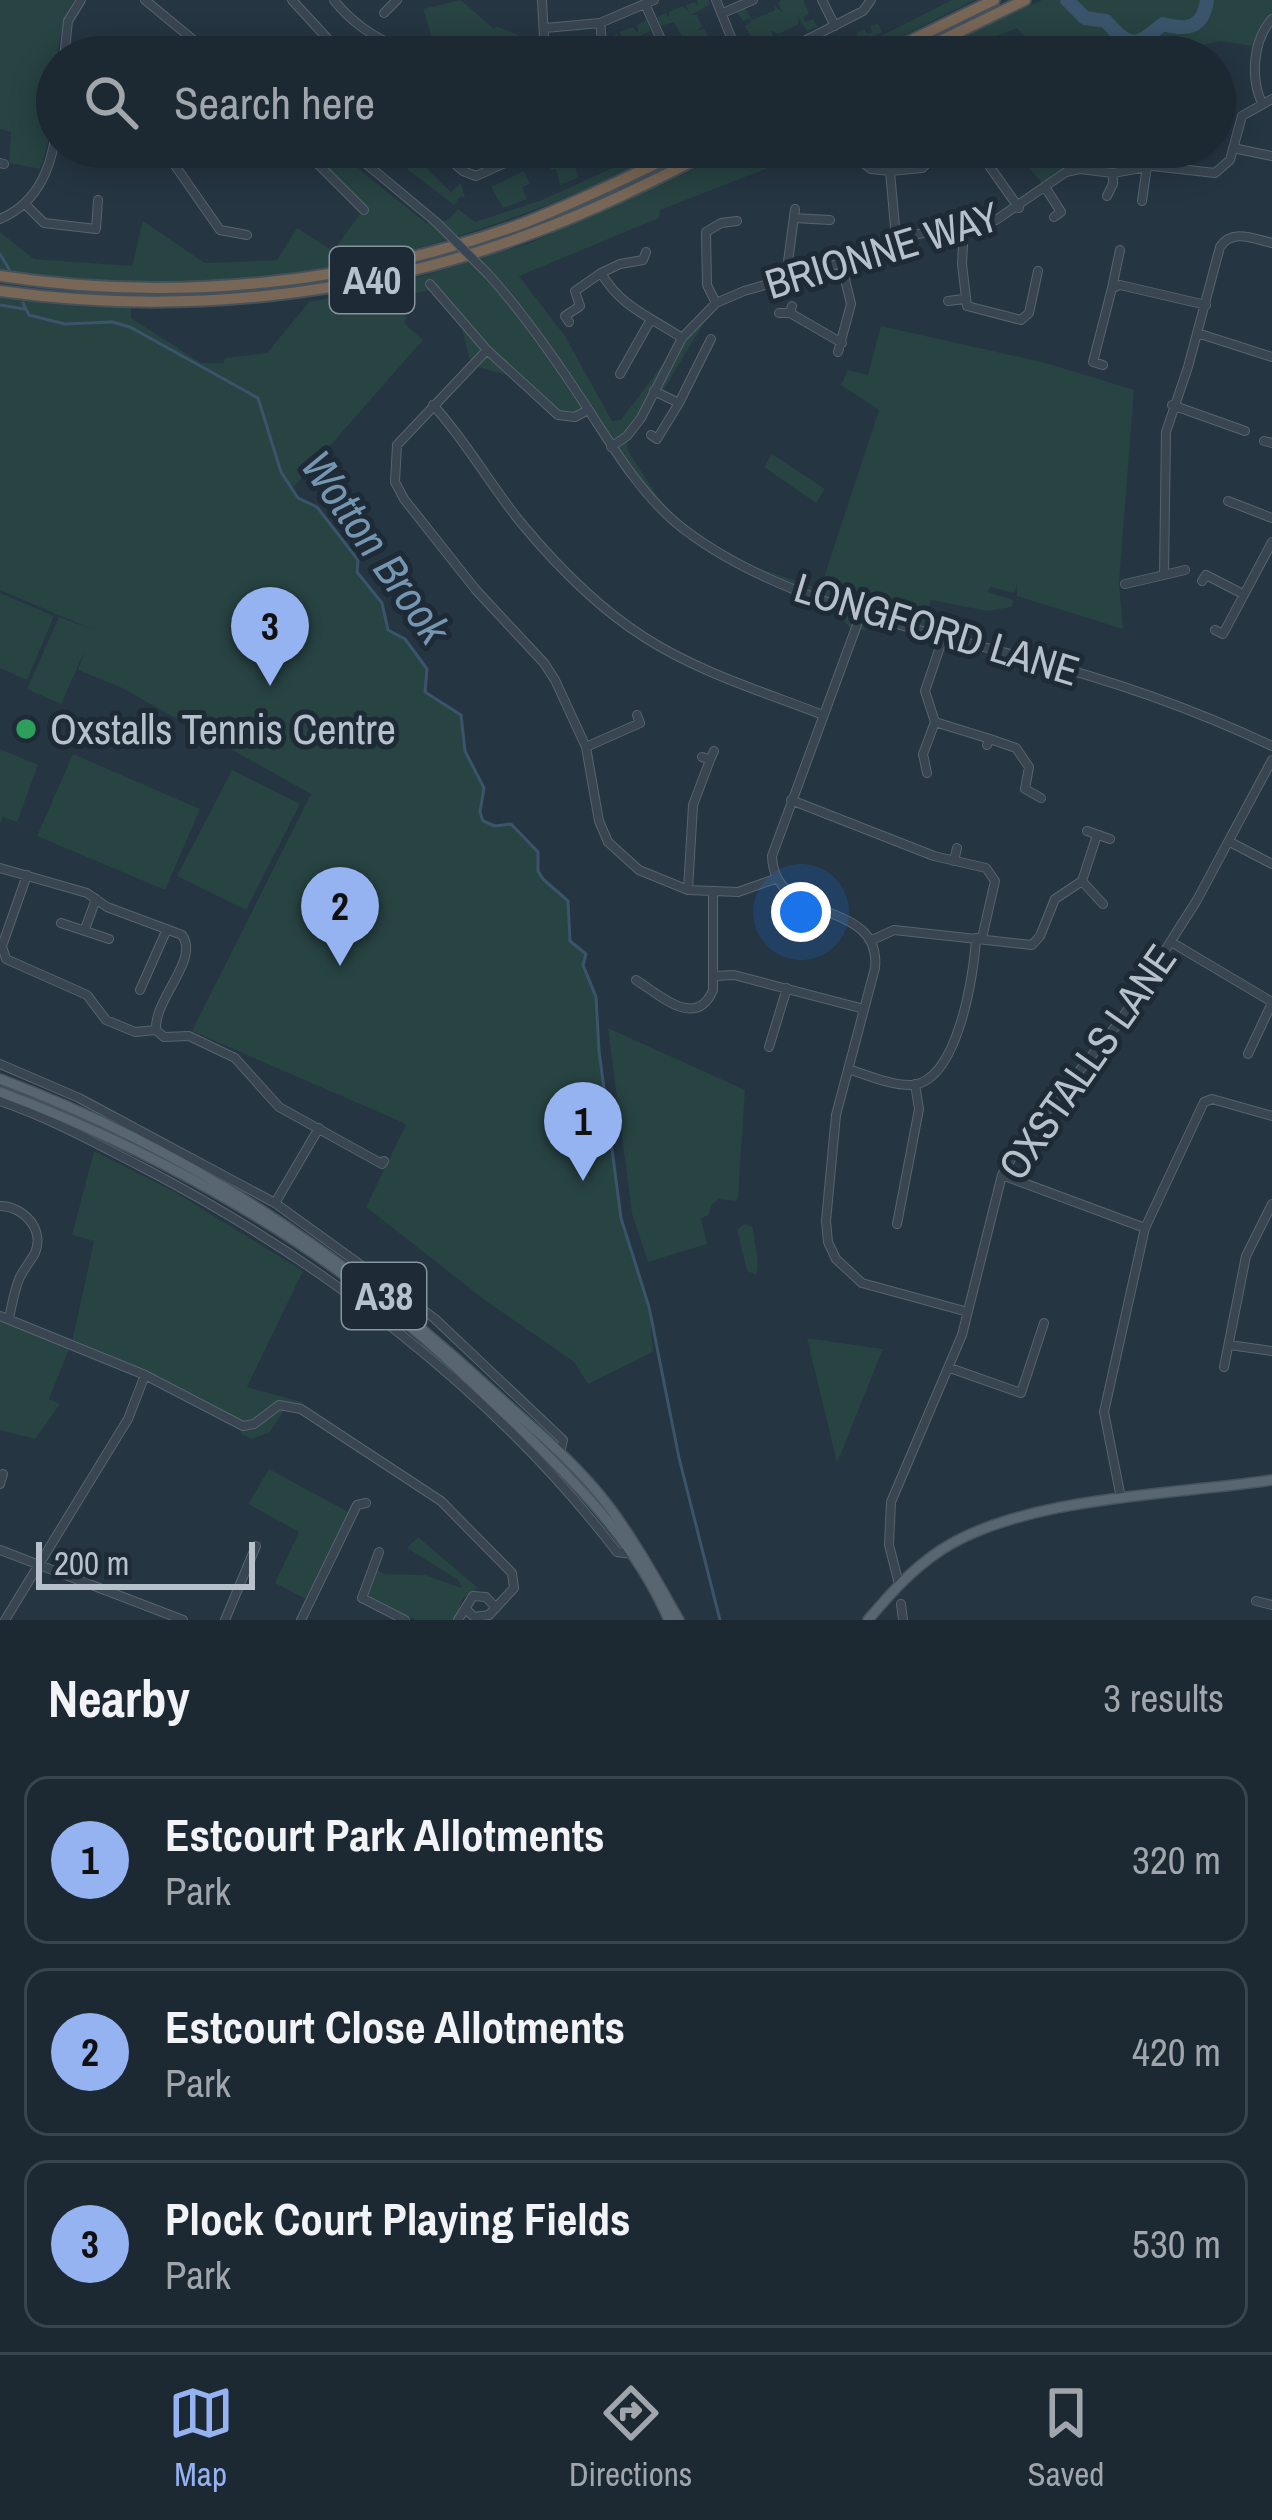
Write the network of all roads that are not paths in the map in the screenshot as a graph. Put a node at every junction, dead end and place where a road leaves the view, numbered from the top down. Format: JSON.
{"nodes":[{"id":1,"x":81,"y":0,"type":"edge"},
{"id":2,"x":145,"y":0,"type":"edge"},
{"id":3,"x":292,"y":0,"type":"edge"},
{"id":4,"x":334,"y":0,"type":"edge"},
{"id":5,"x":542,"y":0,"type":"edge"},
{"id":6,"x":613,"y":0,"type":"edge"},
{"id":7,"x":716,"y":0,"type":"edge"},
{"id":8,"x":753,"y":0,"type":"edge"},
{"id":9,"x":822,"y":0,"type":"edge"},
{"id":10,"x":871,"y":0,"type":"edge"},
{"id":11,"x":994,"y":0,"type":"edge"},
{"id":12,"x":1025,"y":0,"type":"edge"},
{"id":13,"x":650,"y":2,"type":"edge"},
{"id":14,"x":723,"y":13,"type":"junction"},
{"id":15,"x":618,"y":16,"type":"junction"},
{"id":16,"x":1272,"y":19,"type":"edge"},
{"id":17,"x":600,"y":23,"type":"junction"},
{"id":18,"x":835,"y":26,"type":"junction"},
{"id":19,"x":544,"y":28,"type":"junction"},
{"id":20,"x":66,"y":36,"type":"edge"},
{"id":21,"x":186,"y":36,"type":"edge"},
{"id":22,"x":324,"y":36,"type":"edge"},
{"id":23,"x":378,"y":36,"type":"edge"},
{"id":24,"x":544,"y":36,"type":"edge"},
{"id":25,"x":602,"y":36,"type":"edge"},
{"id":26,"x":662,"y":36,"type":"edge"},
{"id":27,"x":731,"y":36,"type":"edge"},
{"id":28,"x":815,"y":36,"type":"edge"},
{"id":29,"x":920,"y":36,"type":"edge"},
{"id":30,"x":950,"y":36,"type":"edge"},
{"id":31,"x":1267,"y":101,"type":"edge"},
{"id":32,"x":1236,"y":135,"type":"edge"},
{"id":33,"x":1236,"y":149,"type":"edge"},
{"id":34,"x":1272,"y":157,"type":"edge"},
{"id":35,"x":48,"y":168,"type":"edge"},
{"id":36,"x":177,"y":168,"type":"edge"},
{"id":37,"x":326,"y":168,"type":"edge"},
{"id":38,"x":374,"y":168,"type":"edge"},
{"id":39,"x":460,"y":168,"type":"edge"},
{"id":40,"x":494,"y":168,"type":"edge"},
{"id":41,"x":645,"y":168,"type":"edge"},
{"id":42,"x":675,"y":168,"type":"edge"},
{"id":43,"x":869,"y":168,"type":"edge"},
{"id":44,"x":927,"y":168,"type":"edge"},
{"id":45,"x":1139,"y":168,"type":"edge"},
{"id":46,"x":1149,"y":168,"type":"edge"},
{"id":47,"x":1165,"y":168,"type":"edge"},
{"id":48,"x":1220,"y":168,"type":"edge"},
{"id":49,"x":890,"y":172,"type":"junction"},
{"id":50,"x":1113,"y":173,"type":"junction"},
{"id":51,"x":990,"y":174,"type":"dead end"},
{"id":52,"x":1046,"y":188,"type":"junction"},
{"id":53,"x":1107,"y":196,"type":"dead end"},
{"id":54,"x":97,"y":197,"type":"dead end"},
{"id":55,"x":1142,"y":201,"type":"dead end"},
{"id":56,"x":25,"y":204,"type":"junction"},
{"id":57,"x":1018,"y":208,"type":"junction"},
{"id":58,"x":364,"y":210,"type":"dead end"},
{"id":59,"x":1054,"y":217,"type":"dead end"},
{"id":60,"x":0,"y":219,"type":"edge"},
{"id":61,"x":824,"y":222,"type":"dead end"},
{"id":62,"x":733,"y":224,"type":"dead end"},
{"id":63,"x":964,"y":226,"type":"junction"},
{"id":64,"x":241,"y":237,"type":"dead end"},
{"id":65,"x":896,"y":238,"type":"junction"},
{"id":66,"x":1272,"y":243,"type":"edge"},
{"id":67,"x":1120,"y":250,"type":"dead end"},
{"id":68,"x":646,"y":259,"type":"dead end"},
{"id":69,"x":842,"y":263,"type":"junction"},
{"id":70,"x":601,"y":273,"type":"junction"},
{"id":71,"x":1034,"y":275,"type":"dead end"},
{"id":72,"x":0,"y":276,"type":"edge"},
{"id":73,"x":791,"y":280,"type":"junction"},
{"id":74,"x":430,"y":284,"type":"dead end"},
{"id":75,"x":1112,"y":288,"type":"junction"},
{"id":76,"x":0,"y":291,"type":"edge"},
{"id":77,"x":964,"y":298,"type":"junction"},
{"id":78,"x":948,"y":301,"type":"dead end"},
{"id":79,"x":716,"y":303,"type":"junction"},
{"id":80,"x":1206,"y":305,"type":"junction"},
{"id":81,"x":788,"y":311,"type":"dead end"},
{"id":82,"x":565,"y":316,"type":"dead end"},
{"id":83,"x":650,"y":321,"type":"junction"},
{"id":84,"x":1197,"y":333,"type":"junction"},
{"id":85,"x":682,"y":338,"type":"junction"},
{"id":86,"x":711,"y":339,"type":"dead end"},
{"id":87,"x":487,"y":350,"type":"junction"},
{"id":88,"x":1272,"y":357,"type":"edge"},
{"id":89,"x":1103,"y":364,"type":"dead end"},
{"id":90,"x":618,"y":368,"type":"dead end"},
{"id":91,"x":654,"y":391,"type":"junction"},
{"id":92,"x":679,"y":403,"type":"junction"},
{"id":93,"x":1172,"y":404,"type":"junction"},
{"id":94,"x":433,"y":405,"type":"junction"},
{"id":95,"x":588,"y":410,"type":"junction"},
{"id":96,"x":1245,"y":431,"type":"dead end"},
{"id":97,"x":657,"y":439,"type":"dead end"},
{"id":98,"x":611,"y":447,"type":"junction"},
{"id":99,"x":1228,"y":501,"type":"dead end"},
{"id":100,"x":1272,"y":518,"type":"edge"},
{"id":101,"x":1272,"y":542,"type":"edge"},
{"id":102,"x":1185,"y":570,"type":"dead end"},
{"id":103,"x":1164,"y":574,"type":"junction"},
{"id":104,"x":1202,"y":581,"type":"dead end"},
{"id":105,"x":1125,"y":584,"type":"dead end"},
{"id":106,"x":1243,"y":594,"type":"junction"},
{"id":107,"x":861,"y":614,"type":"junction"},
{"id":108,"x":1222,"y":634,"type":"dead end"},
{"id":109,"x":943,"y":638,"type":"junction"},
{"id":110,"x":637,"y":715,"type":"dead end"},
{"id":111,"x":823,"y":715,"type":"junction"},
{"id":112,"x":934,"y":722,"type":"junction"},
{"id":113,"x":1272,"y":746,"type":"edge"},
{"id":114,"x":586,"y":747,"type":"junction"},
{"id":115,"x":709,"y":756,"type":"dead end"},
{"id":116,"x":1272,"y":760,"type":"edge"},
{"id":117,"x":927,"y":773,"type":"dead end"},
{"id":118,"x":1041,"y":798,"type":"dead end"},
{"id":119,"x":791,"y":800,"type":"junction"},
{"id":120,"x":1110,"y":839,"type":"dead end"},
{"id":121,"x":1230,"y":842,"type":"junction"},
{"id":122,"x":957,"y":848,"type":"dead end"},
{"id":123,"x":954,"y":861,"type":"junction"},
{"id":124,"x":1272,"y":864,"type":"edge"},
{"id":125,"x":0,"y":868,"type":"edge"},
{"id":126,"x":27,"y":875,"type":"junction"},
{"id":127,"x":775,"y":879,"type":"junction"},
{"id":128,"x":1082,"y":881,"type":"junction"},
{"id":129,"x":688,"y":890,"type":"junction"},
{"id":130,"x":712,"y":894,"type":"junction"},
{"id":131,"x":96,"y":899,"type":"junction"},
{"id":132,"x":1103,"y":905,"type":"dead end"},
{"id":133,"x":61,"y":922,"type":"dead end"},
{"id":134,"x":85,"y":929,"type":"junction"},
{"id":135,"x":167,"y":929,"type":"junction"},
{"id":136,"x":979,"y":938,"type":"junction"},
{"id":137,"x":109,"y":940,"type":"dead end"},
{"id":138,"x":872,"y":940,"type":"junction"},
{"id":139,"x":1171,"y":942,"type":"junction"},
{"id":140,"x":714,"y":976,"type":"junction"},
{"id":141,"x":639,"y":986,"type":"dead end"},
{"id":142,"x":787,"y":988,"type":"junction"},
{"id":143,"x":140,"y":990,"type":"dead end"},
{"id":144,"x":1272,"y":1002,"type":"edge"},
{"id":145,"x":864,"y":1009,"type":"junction"},
{"id":146,"x":156,"y":1030,"type":"junction"},
{"id":147,"x":769,"y":1047,"type":"dead end"},
{"id":148,"x":1248,"y":1047,"type":"dead end"},
{"id":149,"x":0,"y":1064,"type":"edge"},
{"id":150,"x":848,"y":1069,"type":"junction"},
{"id":151,"x":0,"y":1079,"type":"edge"},
{"id":152,"x":915,"y":1084,"type":"junction"},
{"id":153,"x":5,"y":1099,"type":"edge"},
{"id":154,"x":1272,"y":1116,"type":"edge"},
{"id":155,"x":320,"y":1128,"type":"junction"},
{"id":156,"x":382,"y":1164,"type":"dead end"},
{"id":157,"x":1002,"y":1175,"type":"junction"},
{"id":158,"x":238,"y":1188,"type":"junction"},
{"id":159,"x":0,"y":1201,"type":"edge"},
{"id":160,"x":275,"y":1203,"type":"junction"},
{"id":161,"x":1271,"y":1209,"type":"edge"},
{"id":162,"x":897,"y":1224,"type":"dead end"},
{"id":163,"x":1145,"y":1228,"type":"junction"},
{"id":164,"x":317,"y":1239,"type":"junction"},
{"id":165,"x":968,"y":1312,"type":"junction"},
{"id":166,"x":4,"y":1317,"type":"edge"},
{"id":167,"x":1045,"y":1330,"type":"dead end"},
{"id":168,"x":1230,"y":1345,"type":"junction"},
{"id":169,"x":1272,"y":1352,"type":"edge"},
{"id":170,"x":1224,"y":1367,"type":"dead end"},
{"id":171,"x":950,"y":1368,"type":"junction"},
{"id":172,"x":145,"y":1375,"type":"junction"},
{"id":173,"x":1272,"y":1480,"type":"edge"},
{"id":174,"x":1121,"y":1498,"type":"junction"},
{"id":175,"x":366,"y":1503,"type":"dead end"},
{"id":176,"x":256,"y":1546,"type":"dead end"},
{"id":177,"x":0,"y":1550,"type":"edge"},
{"id":178,"x":379,"y":1552,"type":"dead end"},
{"id":179,"x":38,"y":1564,"type":"junction"},
{"id":180,"x":899,"y":1584,"type":"junction"},
{"id":181,"x":1256,"y":1601,"type":"dead end"},
{"id":182,"x":901,"y":1604,"type":"dead end"},
{"id":183,"x":1272,"y":1605,"type":"edge"},
{"id":184,"x":496,"y":1608,"type":"junction"},
{"id":185,"x":466,"y":1609,"type":"junction"},
{"id":186,"x":5,"y":1620,"type":"edge"},
{"id":187,"x":183,"y":1620,"type":"edge"},
{"id":188,"x":225,"y":1620,"type":"edge"},
{"id":189,"x":302,"y":1620,"type":"edge"},
{"id":190,"x":405,"y":1620,"type":"edge"},
{"id":191,"x":458,"y":1620,"type":"edge"},
{"id":192,"x":668,"y":1620,"type":"edge"},
{"id":193,"x":679,"y":1620,"type":"edge"},
{"id":194,"x":868,"y":1620,"type":"edge"},
{"id":195,"x":904,"y":1620,"type":"edge"}],
"edges":[{"from":1,"to":20,"type":"street"},
{"from":2,"to":21,"type":"street"},
{"from":3,"to":22,"type":"street"},
{"from":4,"to":23,"type":"street"},
{"from":5,"to":19,"type":"street"},
{"from":6,"to":15,"type":"street"},
{"from":7,"to":14,"type":"street"},
{"from":8,"to":14,"type":"street"},
{"from":9,"to":18,"type":"street"},
{"from":10,"to":18,"type":"street"},
{"from":11,"to":29,"type":"highway"},
{"from":12,"to":30,"type":"highway"},
{"from":13,"to":15,"type":"street"},
{"from":13,"to":26,"type":"street"},
{"from":14,"to":27,"type":"street"},
{"from":15,"to":17,"type":"street"},
{"from":16,"to":31,"type":"street"},
{"from":17,"to":19,"type":"street"},
{"from":17,"to":25,"type":"street"},
{"from":18,"to":28,"type":"street"},
{"from":19,"to":24,"type":"street"},
{"from":31,"to":32,"type":"street","name":"BRIONNE WAY"},
{"from":33,"to":34,"type":"street"},
{"from":35,"to":56,"type":"street"},
{"from":36,"to":64,"type":"street"},
{"from":37,"to":58,"type":"street"},
{"from":38,"to":95,"type":"street","name":"LONGFORD LANE","bridge":true},
{"from":39,"to":40,"type":"street"},
{"from":41,"to":72,"type":"highway","number":"A40"},
{"from":42,"to":76,"type":"highway","number":"A40"},
{"from":43,"to":49,"type":"street"},
{"from":44,"to":49,"type":"street"},
{"from":45,"to":50,"type":"street","name":"BRIONNE WAY"},
{"from":46,"to":55,"type":"street"},
{"from":47,"to":48,"type":"street","name":"BRIONNE WAY"},
{"from":49,"to":65,"type":"street"},
{"from":50,"to":52,"type":"street","name":"BRIONNE WAY"},
{"from":50,"to":53,"type":"street"},
{"from":51,"to":57,"type":"street"},
{"from":52,"to":57,"type":"street","name":"BRIONNE WAY"},
{"from":52,"to":59,"type":"street"},
{"from":54,"to":56,"type":"street"},
{"from":56,"to":60,"type":"street"},
{"from":57,"to":63,"type":"street","name":"BRIONNE WAY"},
{"from":61,"to":73,"type":"street"},
{"from":62,"to":79,"type":"street"},
{"from":63,"to":65,"type":"street","name":"BRIONNE WAY"},
{"from":63,"to":77,"type":"street"},
{"from":65,"to":69,"type":"street","name":"BRIONNE WAY"},
{"from":66,"to":80,"type":"street"},
{"from":67,"to":75,"type":"street"},
{"from":68,"to":70,"type":"street"},
{"from":69,"to":73,"type":"street","name":"BRIONNE WAY"},
{"from":69,"to":81,"type":"street"},
{"from":70,"to":82,"type":"street"},
{"from":70,"to":83,"type":"street"},
{"from":71,"to":77,"type":"street"},
{"from":73,"to":79,"type":"street","name":"BRIONNE WAY"},
{"from":74,"to":87,"type":"street"},
{"from":75,"to":80,"type":"street"},
{"from":75,"to":89,"type":"street"},
{"from":77,"to":78,"type":"street"},
{"from":79,"to":85,"type":"street","name":"BRIONNE WAY"},
{"from":80,"to":84,"type":"street"},
{"from":83,"to":85,"type":"street"},
{"from":83,"to":90,"type":"street"},
{"from":84,"to":88,"type":"street"},
{"from":84,"to":93,"type":"street"},
{"from":85,"to":91,"type":"street","name":"BRIONNE WAY"},
{"from":86,"to":92,"type":"street"},
{"from":87,"to":94,"type":"street"},
{"from":87,"to":95,"type":"street"},
{"from":91,"to":92,"type":"street"},
{"from":91,"to":98,"type":"street","name":"BRIONNE WAY"},
{"from":92,"to":97,"type":"street"},
{"from":93,"to":96,"type":"street"},
{"from":93,"to":103,"type":"street"},
{"from":94,"to":111,"type":"street"},
{"from":94,"to":114,"type":"street"},
{"from":95,"to":98,"type":"street","name":"LONGFORD LANE"},
{"from":98,"to":107,"type":"street","name":"LONGFORD LANE"},
{"from":99,"to":100,"type":"street"},
{"from":101,"to":106,"type":"street"},
{"from":102,"to":103,"type":"street"},
{"from":103,"to":105,"type":"street"},
{"from":104,"to":106,"type":"street"},
{"from":106,"to":108,"type":"street"},
{"from":107,"to":109,"type":"street","name":"LONGFORD LANE"},
{"from":107,"to":111,"type":"street"},
{"from":109,"to":112,"type":"street"},
{"from":109,"to":113,"type":"street","name":"LONGFORD LANE"},
{"from":110,"to":114,"type":"street"},
{"from":111,"to":119,"type":"street"},
{"from":112,"to":117,"type":"street"},
{"from":112,"to":118,"type":"street"},
{"from":114,"to":129,"type":"street"},
{"from":115,"to":129,"type":"street"},
{"from":116,"to":121,"type":"street","name":"OXSTALLS LANE"},
{"from":119,"to":123,"type":"street"},
{"from":119,"to":127,"type":"street"},
{"from":120,"to":128,"type":"street"},
{"from":121,"to":124,"type":"street"},
{"from":121,"to":139,"type":"street","name":"OXSTALLS LANE"},
{"from":122,"to":123,"type":"street"},
{"from":123,"to":136,"type":"street"},
{"from":125,"to":126,"type":"street"},
{"from":126,"to":131,"type":"street"},
{"from":126,"to":146,"type":"street"},
{"from":127,"to":130,"type":"street"},
{"from":127,"to":138,"type":"street"},
{"from":128,"to":132,"type":"street"},
{"from":128,"to":136,"type":"street"},
{"from":129,"to":130,"type":"street"},
{"from":130,"to":140,"type":"street"},
{"from":131,"to":134,"type":"street"},
{"from":131,"to":135,"type":"street"},
{"from":133,"to":134,"type":"street"},
{"from":134,"to":137,"type":"street"},
{"from":135,"to":143,"type":"street"},
{"from":135,"to":146,"type":"street"},
{"from":136,"to":138,"type":"street"},
{"from":136,"to":152,"type":"street"},
{"from":138,"to":145,"type":"street"},
{"from":139,"to":144,"type":"street"},
{"from":139,"to":157,"type":"street","name":"OXSTALLS LANE"},
{"from":140,"to":141,"type":"street"},
{"from":140,"to":142,"type":"street"},
{"from":142,"to":145,"type":"street"},
{"from":142,"to":147,"type":"street"},
{"from":144,"to":148,"type":"street"},
{"from":145,"to":150,"type":"street"},
{"from":146,"to":155,"type":"street"},
{"from":149,"to":158,"type":"street"},
{"from":150,"to":152,"type":"street"},
{"from":150,"to":165,"type":"street"},
{"from":151,"to":158,"type":"main road","number":"A38"},
{"from":152,"to":162,"type":"street"},
{"from":153,"to":192,"type":"main road","number":"A38"},
{"from":154,"to":163,"type":"street"},
{"from":155,"to":156,"type":"street"},
{"from":155,"to":160,"type":"street"},
{"from":157,"to":163,"type":"street"},
{"from":157,"to":165,"type":"street","name":"OXSTALLS LANE"},
{"from":158,"to":160,"type":"street"},
{"from":158,"to":164,"type":"main road","number":"A38"},
{"from":159,"to":166,"type":"street"},
{"from":160,"to":164,"type":"street"},
{"from":161,"to":168,"type":"street"},
{"from":163,"to":174,"type":"street"},
{"from":164,"to":193,"type":"main road","number":"A38"},
{"from":165,"to":171,"type":"street","name":"OXSTALLS LANE"},
{"from":166,"to":172,"type":"street"},
{"from":167,"to":171,"type":"street"},
{"from":168,"to":169,"type":"street"},
{"from":168,"to":170,"type":"street"},
{"from":171,"to":180,"type":"street","name":"OXSTALLS LANE"},
{"from":172,"to":179,"type":"street"},
{"from":172,"to":184,"type":"street"},
{"from":173,"to":174,"type":"main road"},
{"from":174,"to":180,"type":"main road"},
{"from":175,"to":189,"type":"street"},
{"from":176,"to":188,"type":"street"},
{"from":177,"to":179,"type":"street"},
{"from":178,"to":190,"type":"street"},
{"from":179,"to":186,"type":"street"},
{"from":179,"to":187,"type":"street"},
{"from":180,"to":194,"type":"main road"},
{"from":181,"to":183,"type":"street"},
{"from":182,"to":195,"type":"street"},
{"from":184,"to":185,"type":"street"},
{"from":184,"to":185,"type":"street"},
{"from":185,"to":191,"type":"street"}]}
